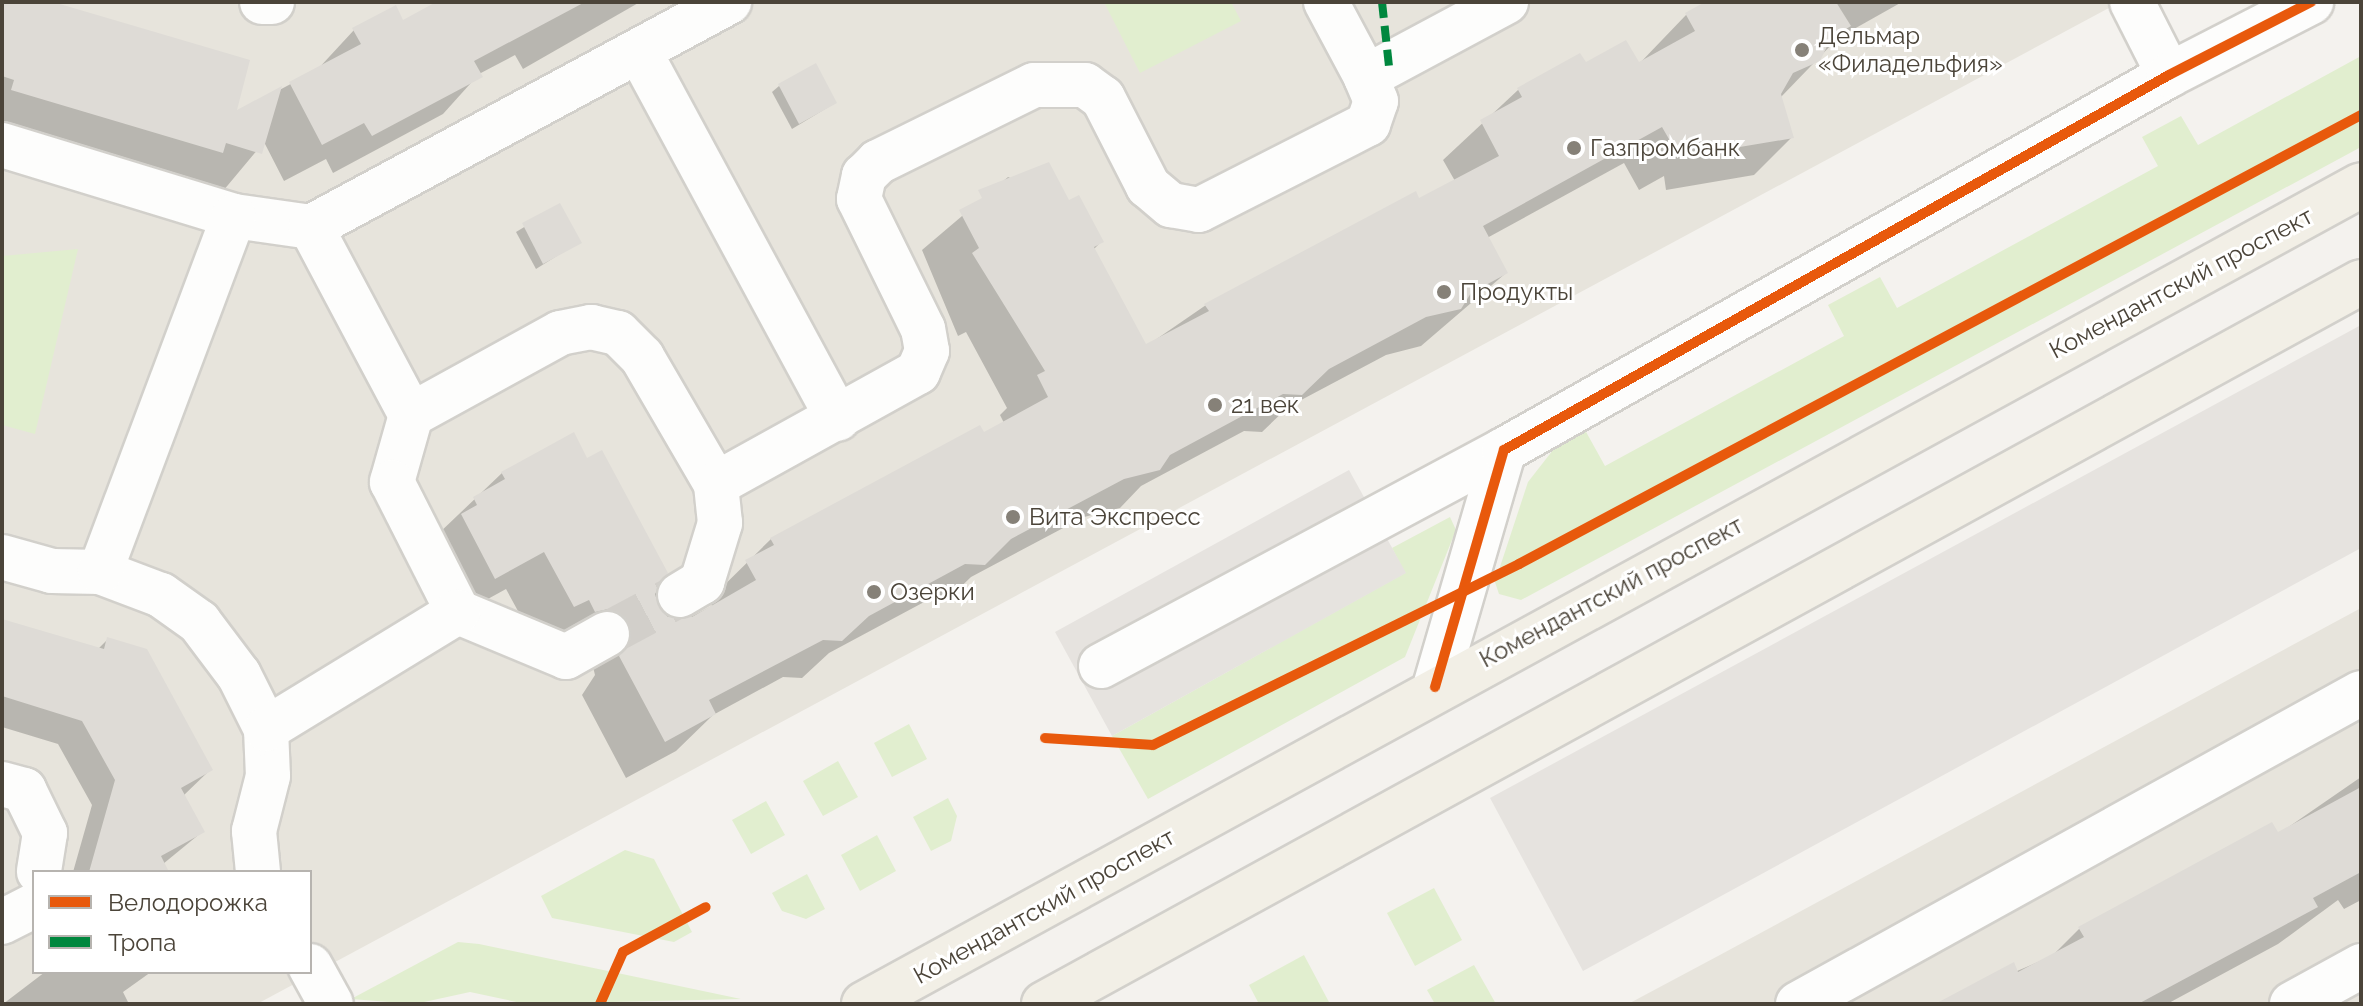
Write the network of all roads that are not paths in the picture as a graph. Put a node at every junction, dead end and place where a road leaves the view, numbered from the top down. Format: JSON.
{"nodes":[{"id":1,"x":262,"y":2,"type":"edge"},
{"id":2,"x":272,"y":2,"type":"edge"},
{"id":3,"x":729,"y":2,"type":"edge"},
{"id":4,"x":1326,"y":2,"type":"edge"},
{"id":5,"x":1506,"y":2,"type":"edge"},
{"id":6,"x":2132,"y":2,"type":"edge"},
{"id":7,"x":2311,"y":2,"type":"edge"},
{"id":8,"x":639,"y":51,"type":"junction"},
{"id":9,"x":2169,"y":75,"type":"junction"},
{"id":10,"x":1366,"y":77,"type":"junction"},
{"id":11,"x":2,"y":145,"type":"edge"},
{"id":12,"x":2361,"y":185,"type":"edge"},
{"id":13,"x":234,"y":216,"type":"junction"},
{"id":14,"x":311,"y":227,"type":"junction"},
{"id":15,"x":2361,"y":282,"type":"edge"},
{"id":16,"x":411,"y":415,"type":"junction"},
{"id":17,"x":838,"y":419,"type":"junction"},
{"id":18,"x":1504,"y":450,"type":"junction"},
{"id":19,"x":716,"y":484,"type":"junction"},
{"id":20,"x":2,"y":557,"type":"edge"},
{"id":21,"x":100,"y":572,"type":"junction"},
{"id":22,"x":680,"y":595,"type":"tunnel mouth"},
{"id":23,"x":458,"y":612,"type":"junction"},
{"id":24,"x":607,"y":634,"type":"tunnel mouth"},
{"id":25,"x":1101,"y":666,"type":"dead end"},
{"id":26,"x":1435,"y":687,"type":"junction"},
{"id":27,"x":2361,"y":693,"type":"edge"},
{"id":28,"x":266,"y":729,"type":"junction"},
{"id":29,"x":2,"y":784,"type":"edge"},
{"id":30,"x":39,"y":870,"type":"edge"},
{"id":31,"x":258,"y":870,"type":"edge"},
{"id":32,"x":32,"y":907,"type":"edge"},
{"id":33,"x":2,"y":922,"type":"edge"},
{"id":34,"x":2361,"y":966,"type":"edge"},
{"id":35,"x":312,"y":970,"type":"edge"},
{"id":36,"x":331,"y":1004,"type":"edge"},
{"id":37,"x":864,"y":1004,"type":"edge"},
{"id":38,"x":1044,"y":1004,"type":"edge"},
{"id":39,"x":1798,"y":1004,"type":"edge"},
{"id":40,"x":2292,"y":1004,"type":"edge"}],
"edges":[{"from":1,"to":2,"type":"street"},
{"from":3,"to":8,"type":"street"},
{"from":4,"to":10,"type":"street"},
{"from":5,"to":10,"type":"street"},
{"from":6,"to":9,"type":"street"},
{"from":7,"to":9,"type":"street"},
{"from":8,"to":14,"type":"street"},
{"from":8,"to":17,"type":"street"},
{"from":9,"to":18,"type":"street"},
{"from":10,"to":17,"type":"street"},
{"from":11,"to":13,"type":"street"},
{"from":12,"to":26,"type":"main road","name":"Комендантский проспект"},
{"from":13,"to":14,"type":"street"},
{"from":13,"to":21,"type":"street"},
{"from":14,"to":16,"type":"street"},
{"from":15,"to":38,"type":"main road"},
{"from":16,"to":19,"type":"street"},
{"from":16,"to":23,"type":"street"},
{"from":17,"to":19,"type":"street"},
{"from":18,"to":25,"type":"street"},
{"from":18,"to":26,"type":"street"},
{"from":19,"to":22,"type":"street"},
{"from":20,"to":21,"type":"street"},
{"from":21,"to":28,"type":"street"},
{"from":23,"to":24,"type":"street"},
{"from":23,"to":28,"type":"street"},
{"from":26,"to":37,"type":"main road","name":"Комендантский проспект"},
{"from":27,"to":39,"type":"street"},
{"from":28,"to":31,"type":"street"},
{"from":29,"to":30,"type":"street"},
{"from":32,"to":33,"type":"street"},
{"from":34,"to":40,"type":"street"},
{"from":35,"to":36,"type":"street"}]}
